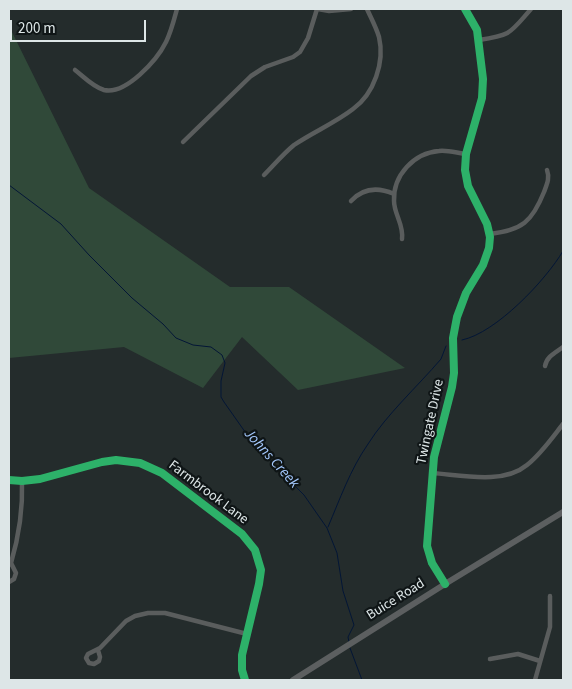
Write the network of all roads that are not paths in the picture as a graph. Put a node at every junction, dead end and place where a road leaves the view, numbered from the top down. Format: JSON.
{"nodes":[{"id":1,"x":177,"y":9,"type":"edge"},
{"id":2,"x":317,"y":9,"type":"edge"},
{"id":3,"x":352,"y":9,"type":"edge"},
{"id":4,"x":366,"y":9,"type":"edge"},
{"id":5,"x":465,"y":9,"type":"edge"},
{"id":6,"x":531,"y":9,"type":"edge"},
{"id":7,"x":479,"y":40,"type":"junction"},
{"id":8,"x":76,"y":70,"type":"dead end"},
{"id":9,"x":183,"y":142,"type":"dead end"},
{"id":10,"x":466,"y":154,"type":"junction"},
{"id":11,"x":547,"y":170,"type":"dead end"},
{"id":12,"x":264,"y":175,"type":"dead end"},
{"id":13,"x":394,"y":194,"type":"junction"},
{"id":14,"x":351,"y":200,"type":"dead end"},
{"id":15,"x":490,"y":234,"type":"junction"},
{"id":16,"x":402,"y":239,"type":"dead end"},
{"id":17,"x":563,"y":347,"type":"edge"},
{"id":18,"x":545,"y":366,"type":"dead end"},
{"id":19,"x":563,"y":424,"type":"edge"},
{"id":20,"x":432,"y":473,"type":"junction"},
{"id":21,"x":9,"y":480,"type":"edge"},
{"id":22,"x":22,"y":481,"type":"junction"},
{"id":23,"x":563,"y":512,"type":"edge"},
{"id":24,"x":10,"y":564,"type":"edge"},
{"id":25,"x":9,"y":582,"type":"edge"},
{"id":26,"x":444,"y":584,"type":"junction"},
{"id":27,"x":550,"y":596,"type":"dead end"},
{"id":28,"x":247,"y":634,"type":"junction"},
{"id":29,"x":98,"y":650,"type":"dead end"},
{"id":30,"x":490,"y":659,"type":"dead end"},
{"id":31,"x":540,"y":661,"type":"junction"},
{"id":32,"x":245,"y":680,"type":"edge"},
{"id":33,"x":293,"y":680,"type":"edge"},
{"id":34,"x":535,"y":680,"type":"edge"}],
"edges":[{"from":1,"to":8,"type":"street"},
{"from":2,"to":3,"type":"street"},
{"from":2,"to":9,"type":"street"},
{"from":4,"to":12,"type":"street"},
{"from":5,"to":7,"type":"street"},
{"from":6,"to":7,"type":"street"},
{"from":7,"to":10,"type":"street"},
{"from":10,"to":13,"type":"street"},
{"from":10,"to":15,"type":"street"},
{"from":11,"to":15,"type":"street"},
{"from":13,"to":14,"type":"street"},
{"from":13,"to":16,"type":"street"},
{"from":15,"to":20,"type":"street","name":"Twingate Drive"},
{"from":17,"to":18,"type":"street"},
{"from":19,"to":20,"type":"street"},
{"from":20,"to":26,"type":"street","name":"Twingate Drive"},
{"from":21,"to":22,"type":"street","name":"Farmbrook Lane"},
{"from":22,"to":24,"type":"street"},
{"from":22,"to":28,"type":"street","name":"Farmbrook Lane"},
{"from":23,"to":26,"type":"street","name":"Buice Road"},
{"from":24,"to":25,"type":"street"},
{"from":26,"to":33,"type":"street","name":"Buice Road"},
{"from":27,"to":31,"type":"street"},
{"from":28,"to":29,"type":"street"},
{"from":28,"to":32,"type":"street","name":"Farmbrook Lane"},
{"from":30,"to":31,"type":"street"},
{"from":31,"to":34,"type":"street"}]}
